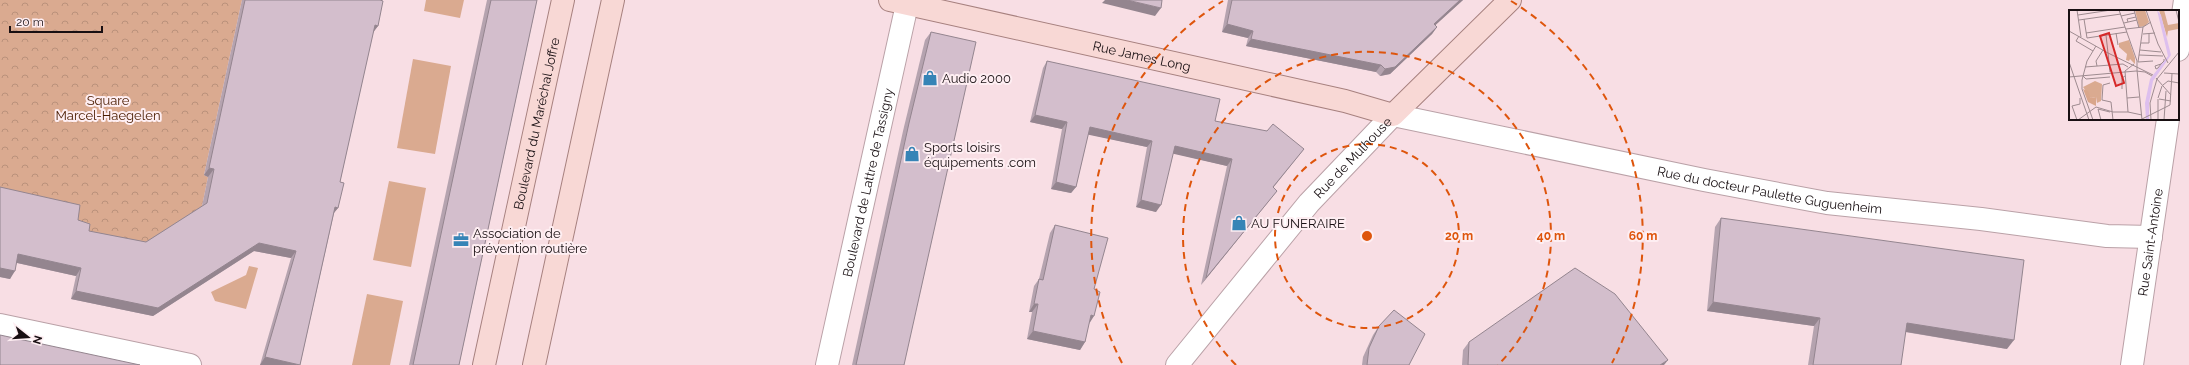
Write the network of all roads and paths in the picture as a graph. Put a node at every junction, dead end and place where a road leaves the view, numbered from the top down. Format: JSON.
{"nodes":[{"id":1,"x":563,"y":0,"type":"edge"},
{"id":2,"x":613,"y":0,"type":"edge"},
{"id":3,"x":1510,"y":0,"type":"edge"},
{"id":4,"x":2185,"y":0,"type":"edge"},
{"id":5,"x":902,"y":1,"type":"edge"},
{"id":6,"x":2179,"y":43,"type":"edge"},
{"id":7,"x":1393,"y":115,"type":"junction"},
{"id":8,"x":2168,"y":120,"type":"edge"},
{"id":9,"x":2151,"y":238,"type":"junction"},
{"id":10,"x":0,"y":325,"type":"edge"},
{"id":11,"x":190,"y":365,"type":"edge"},
{"id":12,"x":484,"y":365,"type":"edge"},
{"id":13,"x":534,"y":365,"type":"edge"},
{"id":14,"x":827,"y":365,"type":"edge"},
{"id":15,"x":1177,"y":365,"type":"edge"},
{"id":16,"x":2132,"y":365,"type":"edge"}],
"edges":[{"from":1,"to":12,"type":"main road","name":"Boulevard du Maréchal Joffre"},
{"from":2,"to":13,"type":"main road"},
{"from":3,"to":7,"type":"main road","name":"Rue de Mulhouse"},
{"from":4,"to":6,"type":"street"},
{"from":5,"to":7,"type":"main road","name":"Rue James Long"},
{"from":5,"to":14,"type":"street","name":"Boulevard de Lattre de Tassigny"},
{"from":7,"to":9,"type":"street","name":"Rue du docteur Paulette Guguenheim"},
{"from":7,"to":15,"type":"street","name":"Rue de Mulhouse"},
{"from":8,"to":9,"type":"street","name":"Rue Saint-Antoine"},
{"from":9,"to":16,"type":"street","name":"Rue Saint-Antoine"},
{"from":10,"to":11,"type":"street"}]}
